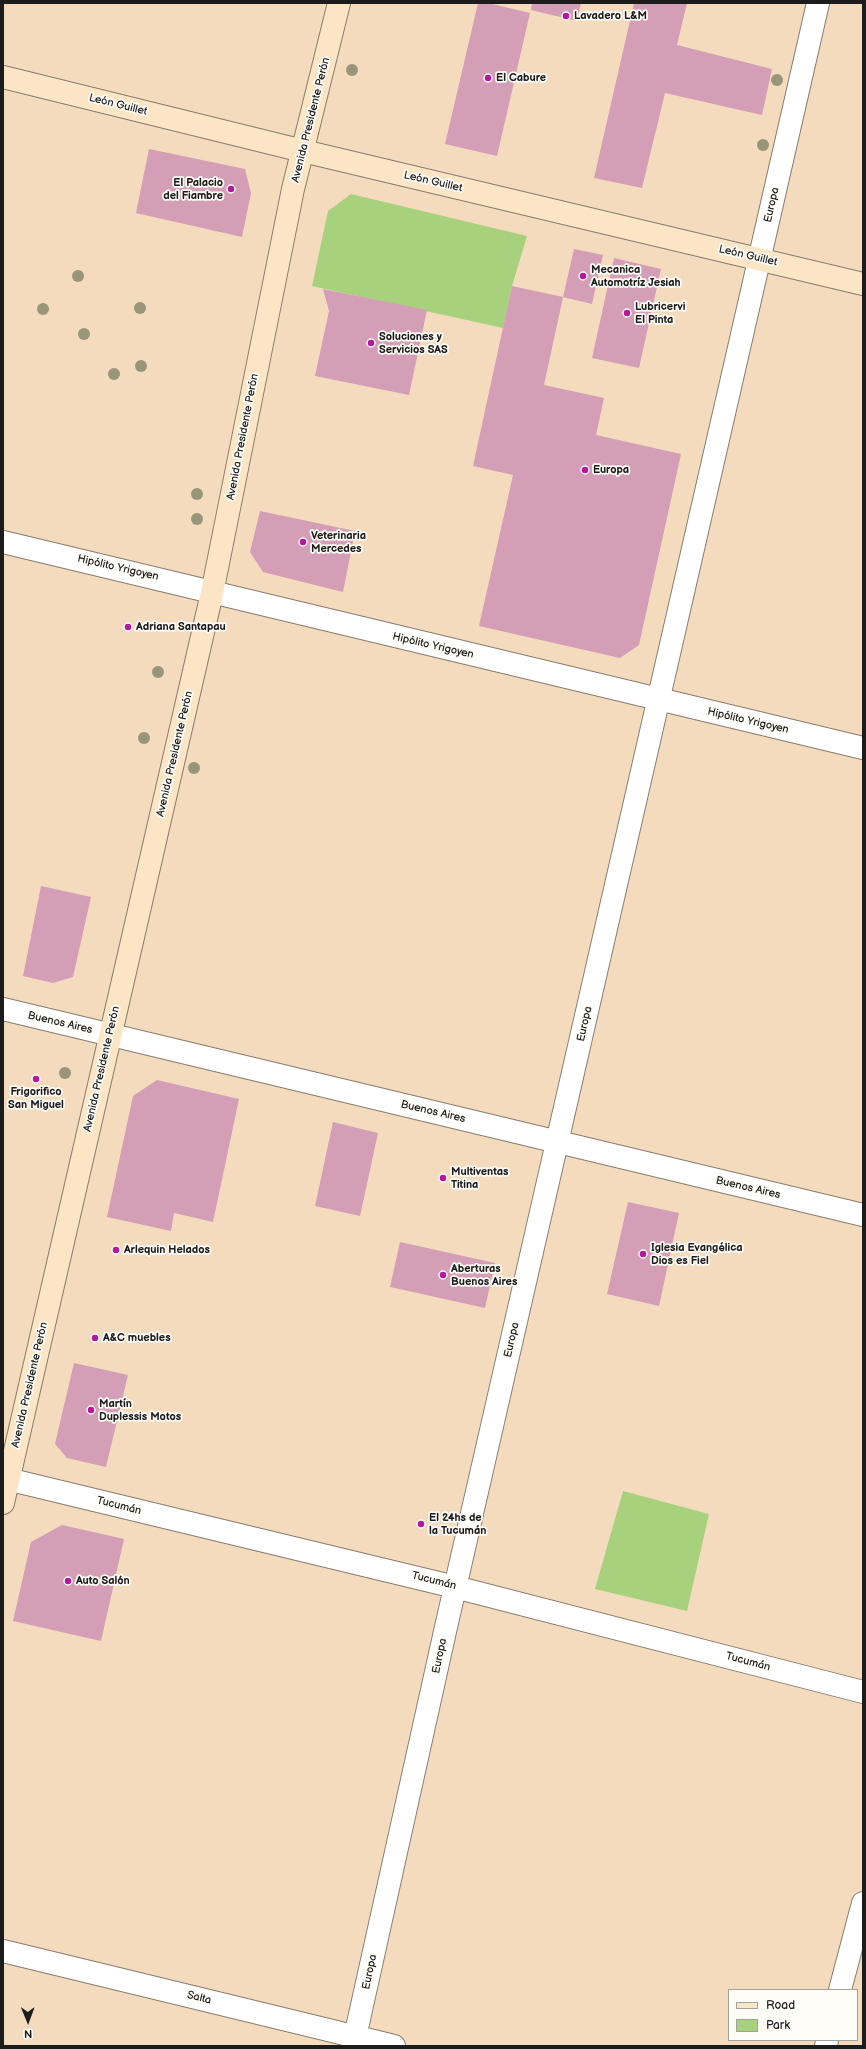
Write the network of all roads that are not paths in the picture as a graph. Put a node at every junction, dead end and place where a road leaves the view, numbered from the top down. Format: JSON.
{"nodes":[{"id":1,"x":339,"y":3,"type":"edge"},
{"id":2,"x":818,"y":3,"type":"edge"},
{"id":3,"x":3,"y":77,"type":"edge"},
{"id":4,"x":303,"y":151,"type":"junction"},
{"id":5,"x":760,"y":259,"type":"junction"},
{"id":6,"x":863,"y":284,"type":"edge"},
{"id":7,"x":3,"y":542,"type":"edge"},
{"id":8,"x":212,"y":593,"type":"junction"},
{"id":9,"x":659,"y":700,"type":"junction"},
{"id":10,"x":863,"y":748,"type":"edge"},
{"id":11,"x":3,"y":1009,"type":"edge"},
{"id":12,"x":110,"y":1035,"type":"junction"},
{"id":13,"x":558,"y":1142,"type":"junction"},
{"id":14,"x":863,"y":1215,"type":"edge"},
{"id":15,"x":6,"y":1478,"type":"edge"},
{"id":16,"x":3,"y":1503,"type":"edge"},
{"id":17,"x":456,"y":1587,"type":"junction"},
{"id":18,"x":863,"y":1692,"type":"edge"},
{"id":19,"x":863,"y":1903,"type":"edge"},
{"id":20,"x":3,"y":1951,"type":"edge"},
{"id":21,"x":840,"y":1989,"type":"edge"},
{"id":22,"x":355,"y":2041,"type":"edge"},
{"id":23,"x":394,"y":2046,"type":"edge"}],
"edges":[{"from":1,"to":4,"type":"main road","name":"Avenida Presidente Perón"},
{"from":2,"to":5,"type":"street","name":"Europa"},
{"from":3,"to":4,"type":"main road","name":"León Guillet"},
{"from":4,"to":5,"type":"main road","name":"León Guillet"},
{"from":4,"to":8,"type":"main road","name":"Avenida Presidente Perón"},
{"from":5,"to":6,"type":"main road","name":"León Guillet"},
{"from":5,"to":9,"type":"street","name":"Europa"},
{"from":7,"to":8,"type":"street","name":"Hipólito Yrigoyen"},
{"from":8,"to":9,"type":"street","name":"Hipólito Yrigoyen"},
{"from":8,"to":12,"type":"main road","name":"Avenida Presidente Perón"},
{"from":9,"to":10,"type":"street","name":"Hipólito Yrigoyen"},
{"from":9,"to":13,"type":"street","name":"Europa"},
{"from":11,"to":12,"type":"street","name":"Buenos Aires"},
{"from":12,"to":13,"type":"street","name":"Buenos Aires"},
{"from":12,"to":15,"type":"main road","name":"Avenida Presidente Perón"},
{"from":13,"to":14,"type":"street","name":"Buenos Aires"},
{"from":13,"to":17,"type":"street","name":"Europa"},
{"from":15,"to":16,"type":"main road","name":"Avenida Presidente Perón"},
{"from":15,"to":17,"type":"street","name":"Tucumán"},
{"from":17,"to":18,"type":"street","name":"Tucumán"},
{"from":17,"to":22,"type":"street","name":"Europa"},
{"from":19,"to":21,"type":"street"},
{"from":20,"to":22,"type":"street","name":"Salta"},
{"from":22,"to":23,"type":"street","name":"Salta"}]}
